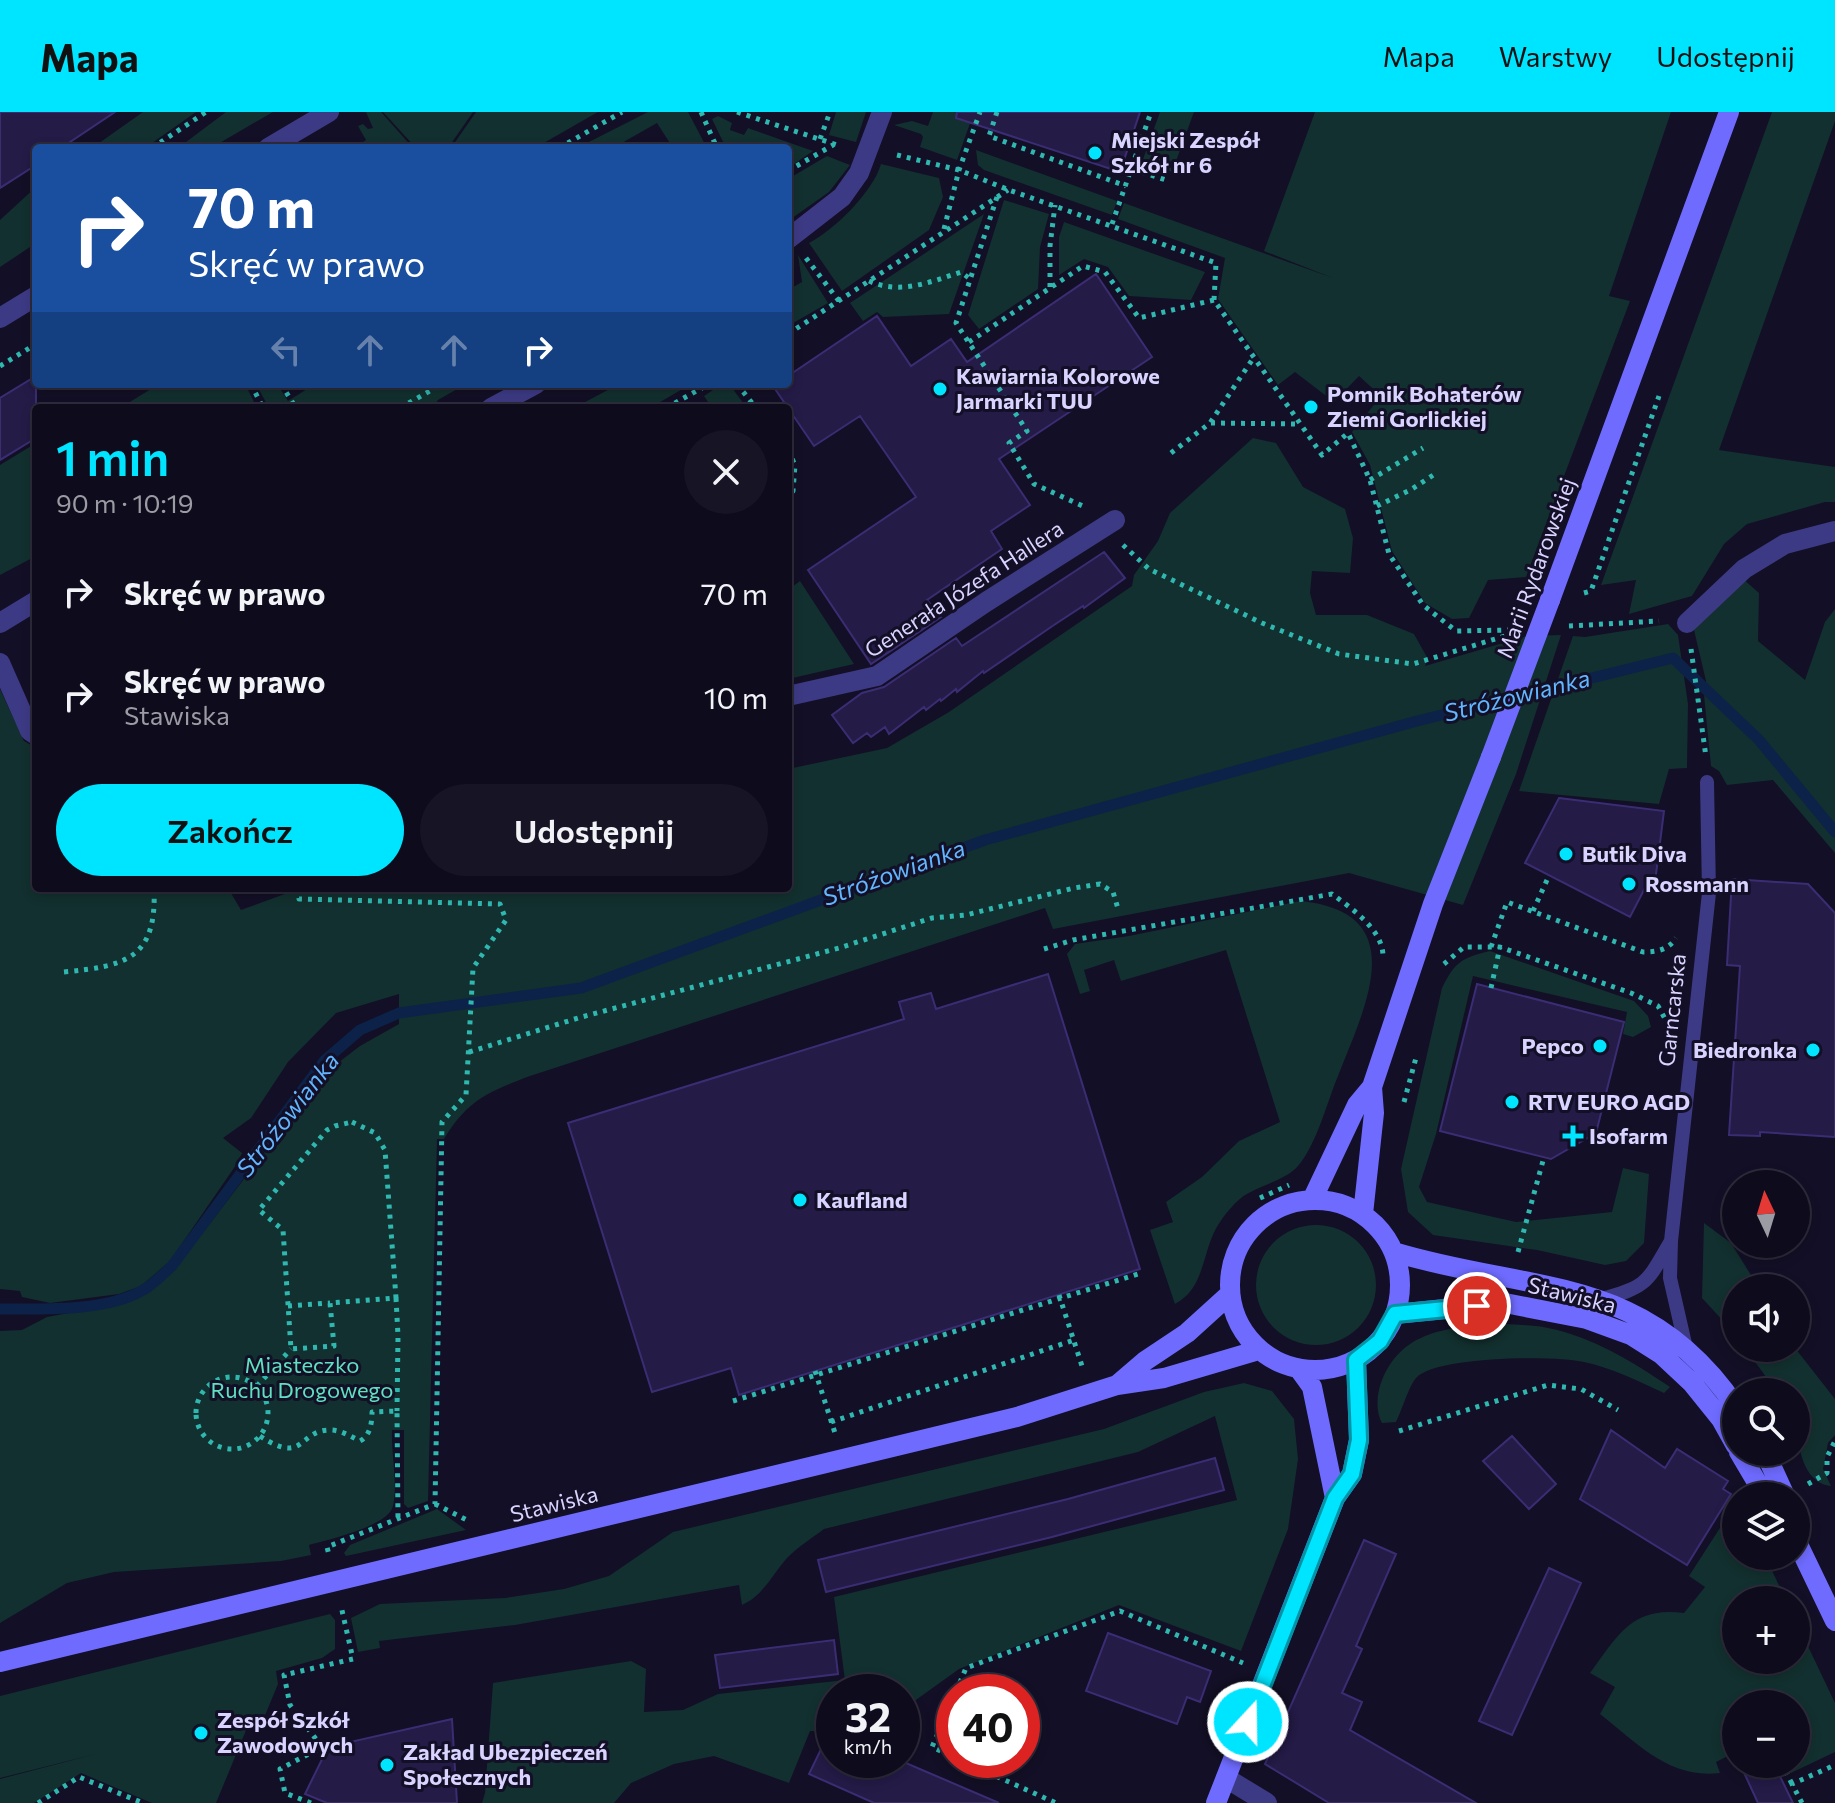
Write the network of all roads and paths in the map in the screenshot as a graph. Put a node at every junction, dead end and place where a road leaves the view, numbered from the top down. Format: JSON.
{"nodes":[{"id":1,"x":206,"y":112,"type":"edge"},
{"id":2,"x":329,"y":112,"type":"edge"},
{"id":3,"x":622,"y":112,"type":"edge"},
{"id":4,"x":701,"y":112,"type":"edge"},
{"id":5,"x":737,"y":112,"type":"edge"},
{"id":6,"x":830,"y":112,"type":"edge"},
{"id":7,"x":882,"y":112,"type":"edge"},
{"id":8,"x":980,"y":112,"type":"edge"},
{"id":9,"x":997,"y":112,"type":"edge"},
{"id":10,"x":1151,"y":112,"type":"edge"},
{"id":11,"x":1729,"y":112,"type":"edge"},
{"id":12,"x":820,"y":139,"type":"junction"},
{"id":13,"x":158,"y":144,"type":"edge"},
{"id":14,"x":275,"y":144,"type":"edge"},
{"id":15,"x":566,"y":144,"type":"edge"},
{"id":16,"x":715,"y":144,"type":"edge"},
{"id":17,"x":834,"y":144,"type":"junction"},
{"id":18,"x":868,"y":149,"type":"junction"},
{"id":19,"x":792,"y":169,"type":"edge"},
{"id":20,"x":1132,"y":169,"type":"junction"},
{"id":21,"x":959,"y":170,"type":"junction"},
{"id":22,"x":1169,"y":181,"type":"dead end"},
{"id":23,"x":1126,"y":186,"type":"junction"},
{"id":24,"x":1009,"y":190,"type":"junction"},
{"id":25,"x":997,"y":197,"type":"junction"},
{"id":26,"x":1055,"y":205,"type":"junction"},
{"id":27,"x":1112,"y":224,"type":"junction"},
{"id":28,"x":944,"y":230,"type":"junction"},
{"id":29,"x":792,"y":236,"type":"edge"},
{"id":30,"x":792,"y":242,"type":"edge"},
{"id":31,"x":970,"y":279,"type":"junction"},
{"id":32,"x":868,"y":280,"type":"junction"},
{"id":33,"x":1050,"y":288,"type":"junction"},
{"id":34,"x":32,"y":298,"type":"edge"},
{"id":35,"x":1214,"y":300,"type":"junction"},
{"id":36,"x":839,"y":301,"type":"junction"},
{"id":37,"x":0,"y":318,"type":"edge"},
{"id":38,"x":792,"y":331,"type":"edge"},
{"id":39,"x":969,"y":342,"type":"junction"},
{"id":40,"x":32,"y":346,"type":"edge"},
{"id":41,"x":1254,"y":357,"type":"junction"},
{"id":42,"x":0,"y":366,"type":"edge"},
{"id":43,"x":435,"y":388,"type":"edge"},
{"id":44,"x":528,"y":388,"type":"edge"},
{"id":45,"x":702,"y":388,"type":"edge"},
{"id":46,"x":740,"y":388,"type":"edge"},
{"id":47,"x":407,"y":404,"type":"edge"},
{"id":48,"x":498,"y":404,"type":"edge"},
{"id":49,"x":673,"y":404,"type":"edge"},
{"id":50,"x":753,"y":404,"type":"edge"},
{"id":51,"x":1210,"y":423,"type":"junction"},
{"id":52,"x":1300,"y":424,"type":"junction"},
{"id":53,"x":1423,"y":448,"type":"dead end"},
{"id":54,"x":1171,"y":453,"type":"dead end"},
{"id":55,"x":792,"y":459,"type":"edge"},
{"id":56,"x":1438,"y":472,"type":"dead end"},
{"id":57,"x":1370,"y":480,"type":"junction"},
{"id":58,"x":792,"y":492,"type":"edge"},
{"id":59,"x":1377,"y":506,"type":"junction"},
{"id":60,"x":1109,"y":523,"type":"junction"},
{"id":61,"x":1835,"y":531,"type":"edge"},
{"id":62,"x":32,"y":603,"type":"edge"},
{"id":63,"x":0,"y":623,"type":"edge"},
{"id":64,"x":1687,"y":623,"type":"joint"},
{"id":65,"x":1456,"y":631,"type":"dead end"},
{"id":66,"x":1518,"y":632,"type":"dead end"},
{"id":67,"x":0,"y":663,"type":"edge"},
{"id":68,"x":792,"y":695,"type":"edge"},
{"id":69,"x":32,"y":732,"type":"edge"},
{"id":70,"x":1707,"y":782,"type":"joint"},
{"id":71,"x":1547,"y":880,"type":"dead end"},
{"id":72,"x":154,"y":892,"type":"edge"},
{"id":73,"x":298,"y":892,"type":"edge"},
{"id":74,"x":1533,"y":911,"type":"junction"},
{"id":75,"x":1119,"y":912,"type":"dead end"},
{"id":76,"x":1678,"y":932,"type":"dead end"},
{"id":77,"x":1491,"y":947,"type":"junction"},
{"id":78,"x":1500,"y":947,"type":"junction"},
{"id":79,"x":1044,"y":949,"type":"dead end"},
{"id":80,"x":1382,"y":971,"type":"dead end"},
{"id":81,"x":64,"y":972,"type":"dead end"},
{"id":82,"x":1441,"y":972,"type":"dead end"},
{"id":83,"x":1491,"y":988,"type":"dead end"},
{"id":84,"x":1671,"y":1030,"type":"dead end"},
{"id":85,"x":469,"y":1052,"type":"junction"},
{"id":86,"x":1417,"y":1052,"type":"dead end"},
{"id":87,"x":1372,"y":1087,"type":"junction"},
{"id":88,"x":1402,"y":1112,"type":"dead end"},
{"id":89,"x":1544,"y":1157,"type":"dead end"},
{"id":90,"x":1300,"y":1179,"type":"dead end"},
{"id":91,"x":1260,"y":1198,"type":"dead end"},
{"id":92,"x":1312,"y":1200,"type":"junction"},
{"id":93,"x":1363,"y":1214,"type":"junction"},
{"id":94,"x":1522,"y":1240,"type":"dead end"},
{"id":95,"x":1671,"y":1241,"type":"junction"},
{"id":96,"x":1394,"y":1252,"type":"junction"},
{"id":97,"x":1141,"y":1273,"type":"dead end"},
{"id":98,"x":1230,"y":1294,"type":"junction"},
{"id":99,"x":1059,"y":1297,"type":"junction"},
{"id":100,"x":396,"y":1298,"type":"junction"},
{"id":101,"x":1601,"y":1299,"type":"junction"},
{"id":102,"x":330,"y":1303,"type":"junction"},
{"id":103,"x":288,"y":1306,"type":"junction"},
{"id":104,"x":1395,"y":1314,"type":"junction"},
{"id":105,"x":1074,"y":1340,"type":"junction"},
{"id":106,"x":1686,"y":1348,"type":"junction"},
{"id":107,"x":291,"y":1349,"type":"junction"},
{"id":108,"x":1259,"y":1350,"type":"junction"},
{"id":109,"x":1080,"y":1360,"type":"dead end"},
{"id":110,"x":1356,"y":1360,"type":"junction"},
{"id":111,"x":1299,"y":1369,"type":"junction"},
{"id":112,"x":815,"y":1373,"type":"junction"},
{"id":113,"x":1117,"y":1385,"type":"junction"},
{"id":114,"x":257,"y":1386,"type":"junction"},
{"id":115,"x":1722,"y":1390,"type":"edge"},
{"id":116,"x":733,"y":1401,"type":"dead end"},
{"id":117,"x":366,"y":1407,"type":"dead end"},
{"id":118,"x":1618,"y":1410,"type":"dead end"},
{"id":119,"x":397,"y":1411,"type":"junction"},
{"id":120,"x":372,"y":1412,"type":"junction"},
{"id":121,"x":1722,"y":1421,"type":"edge"},
{"id":122,"x":831,"y":1422,"type":"junction"},
{"id":123,"x":1399,"y":1431,"type":"dead end"},
{"id":124,"x":835,"y":1434,"type":"dead end"},
{"id":125,"x":260,"y":1436,"type":"junction"},
{"id":126,"x":1835,"y":1441,"type":"edge"},
{"id":127,"x":1810,"y":1482,"type":"edge"},
{"id":128,"x":1335,"y":1498,"type":"junction"},
{"id":129,"x":398,"y":1519,"type":"junction"},
{"id":130,"x":330,"y":1561,"type":"dead end"},
{"id":131,"x":1810,"y":1569,"type":"edge"},
{"id":132,"x":340,"y":1601,"type":"dead end"},
{"id":133,"x":1835,"y":1621,"type":"edge"},
{"id":134,"x":0,"y":1662,"type":"edge"},
{"id":135,"x":1244,"y":1663,"type":"dead end"},
{"id":136,"x":963,"y":1674,"type":"edge"},
{"id":137,"x":1835,"y":1765,"type":"edge"},
{"id":138,"x":1000,"y":1778,"type":"edge"},
{"id":139,"x":1226,"y":1778,"type":"junction"},
{"id":140,"x":1789,"y":1778,"type":"edge"},
{"id":141,"x":1792,"y":1784,"type":"junction"},
{"id":142,"x":38,"y":1803,"type":"edge"},
{"id":143,"x":143,"y":1803,"type":"edge"},
{"id":144,"x":311,"y":1803,"type":"edge"},
{"id":145,"x":1056,"y":1803,"type":"edge"},
{"id":146,"x":1216,"y":1803,"type":"edge"},
{"id":147,"x":1267,"y":1803,"type":"edge"},
{"id":148,"x":1802,"y":1803,"type":"edge"}],
"edges":[{"from":1,"to":13,"type":"path"},
{"from":2,"to":14,"type":"street"},
{"from":3,"to":15,"type":"path"},
{"from":4,"to":16,"type":"path"},
{"from":5,"to":12,"type":"path"},
{"from":6,"to":12,"type":"path"},
{"from":7,"to":18,"type":"street"},
{"from":8,"to":21,"type":"path"},
{"from":9,"to":23,"type":"path"},
{"from":10,"to":20,"type":"path"},
{"from":11,"to":87,"type":"main road","name":"Marii Rydarowskiej","bridge":true},
{"from":12,"to":17,"type":"path"},
{"from":17,"to":18,"type":"path"},
{"from":17,"to":19,"type":"path"},
{"from":18,"to":21,"type":"path"},
{"from":18,"to":29,"type":"street"},
{"from":20,"to":22,"type":"path"},
{"from":20,"to":23,"type":"path"},
{"from":21,"to":24,"type":"path"},
{"from":21,"to":28,"type":"path"},
{"from":23,"to":27,"type":"path"},
{"from":24,"to":25,"type":"path"},
{"from":24,"to":26,"type":"path"},
{"from":25,"to":28,"type":"path"},
{"from":25,"to":31,"type":"path"},
{"from":26,"to":27,"type":"path"},
{"from":26,"to":33,"type":"path"},
{"from":27,"to":35,"type":"path"},
{"from":28,"to":32,"type":"path"},
{"from":30,"to":36,"type":"path"},
{"from":31,"to":32,"type":"path"},
{"from":31,"to":39,"type":"path"},
{"from":32,"to":36,"type":"path"},
{"from":33,"to":35,"type":"path"},
{"from":33,"to":39,"type":"path"},
{"from":34,"to":37,"type":"street"},
{"from":35,"to":41,"type":"path"},
{"from":36,"to":38,"type":"path"},
{"from":39,"to":60,"type":"path"},
{"from":40,"to":42,"type":"path"},
{"from":41,"to":51,"type":"path"},
{"from":41,"to":52,"type":"path"},
{"from":43,"to":47,"type":"path"},
{"from":44,"to":48,"type":"street"},
{"from":45,"to":49,"type":"path"},
{"from":46,"to":50,"type":"path"},
{"from":51,"to":52,"type":"path"},
{"from":51,"to":54,"type":"path"},
{"from":52,"to":57,"type":"path"},
{"from":53,"to":57,"type":"path"},
{"from":55,"to":58,"type":"path"},
{"from":56,"to":59,"type":"path"},
{"from":57,"to":59,"type":"path"},
{"from":59,"to":65,"type":"path"},
{"from":60,"to":66,"type":"path"},
{"from":60,"to":68,"type":"street","name":"Generała Józefa Hallera"},
{"from":61,"to":64,"type":"street"},
{"from":62,"to":63,"type":"street"},
{"from":64,"to":70,"type":"path"},
{"from":67,"to":69,"type":"street"},
{"from":70,"to":95,"type":"lane","name":"Garncarska"},
{"from":71,"to":74,"type":"path"},
{"from":72,"to":81,"type":"path"},
{"from":73,"to":85,"type":"path"},
{"from":74,"to":76,"type":"path"},
{"from":74,"to":77,"type":"path"},
{"from":75,"to":85,"type":"path"},
{"from":77,"to":78,"type":"path"},
{"from":77,"to":82,"type":"path"},
{"from":78,"to":83,"type":"path"},
{"from":78,"to":84,"type":"path"},
{"from":79,"to":80,"type":"path"},
{"from":85,"to":129,"type":"path"},
{"from":86,"to":88,"type":"path"},
{"from":87,"to":92,"type":"main road","name":"Marii Rydarowskiej"},
{"from":87,"to":93,"type":"main road","name":"Marii Rydarowskiej"},
{"from":89,"to":94,"type":"path"},
{"from":90,"to":91,"type":"path"},
{"from":92,"to":93,"type":"main road"},
{"from":92,"to":98,"type":"main road"},
{"from":93,"to":96,"type":"main road"},
{"from":95,"to":101,"type":"lane"},
{"from":95,"to":106,"type":"lane","name":"Garncarska"},
{"from":96,"to":101,"type":"main road","name":"Stawiska"},
{"from":96,"to":104,"type":"main road"},
{"from":97,"to":99,"type":"path"},
{"from":98,"to":108,"type":"main road"},
{"from":98,"to":113,"type":"main road","name":"Stawiska"},
{"from":99,"to":105,"type":"path"},
{"from":99,"to":112,"type":"path"},
{"from":100,"to":102,"type":"path"},
{"from":100,"to":103,"type":"path"},
{"from":100,"to":119,"type":"path"},
{"from":101,"to":106,"type":"main road","name":"Stawiska"},
{"from":102,"to":103,"type":"path"},
{"from":102,"to":107,"type":"path"},
{"from":103,"to":107,"type":"path"},
{"from":104,"to":110,"type":"main road"},
{"from":104,"to":121,"type":"main road","name":"Stawiska"},
{"from":105,"to":109,"type":"path"},
{"from":105,"to":122,"type":"path"},
{"from":106,"to":115,"type":"main road","name":"Stawiska"},
{"from":107,"to":114,"type":"path"},
{"from":108,"to":111,"type":"main road"},
{"from":108,"to":113,"type":"main road","name":"Stawiska"},
{"from":110,"to":111,"type":"main road"},
{"from":110,"to":128,"type":"main road"},
{"from":111,"to":128,"type":"main road"},
{"from":112,"to":116,"type":"path"},
{"from":112,"to":122,"type":"path"},
{"from":113,"to":134,"type":"main road","name":"Stawiska"},
{"from":114,"to":125,"type":"path"},
{"from":114,"to":125,"type":"path"},
{"from":117,"to":120,"type":"path"},
{"from":118,"to":123,"type":"path"},
{"from":119,"to":120,"type":"path"},
{"from":119,"to":129,"type":"path"},
{"from":120,"to":125,"type":"path"},
{"from":122,"to":124,"type":"path"},
{"from":126,"to":127,"type":"path"},
{"from":128,"to":139,"type":"main road"},
{"from":129,"to":130,"type":"path"},
{"from":131,"to":133,"type":"main road"},
{"from":132,"to":144,"type":"path"},
{"from":135,"to":136,"type":"path"},
{"from":137,"to":141,"type":"path"},
{"from":138,"to":145,"type":"path"},
{"from":139,"to":146,"type":"main road"},
{"from":139,"to":147,"type":"street"},
{"from":140,"to":141,"type":"path"},
{"from":141,"to":148,"type":"path"},
{"from":142,"to":143,"type":"path"}]}
